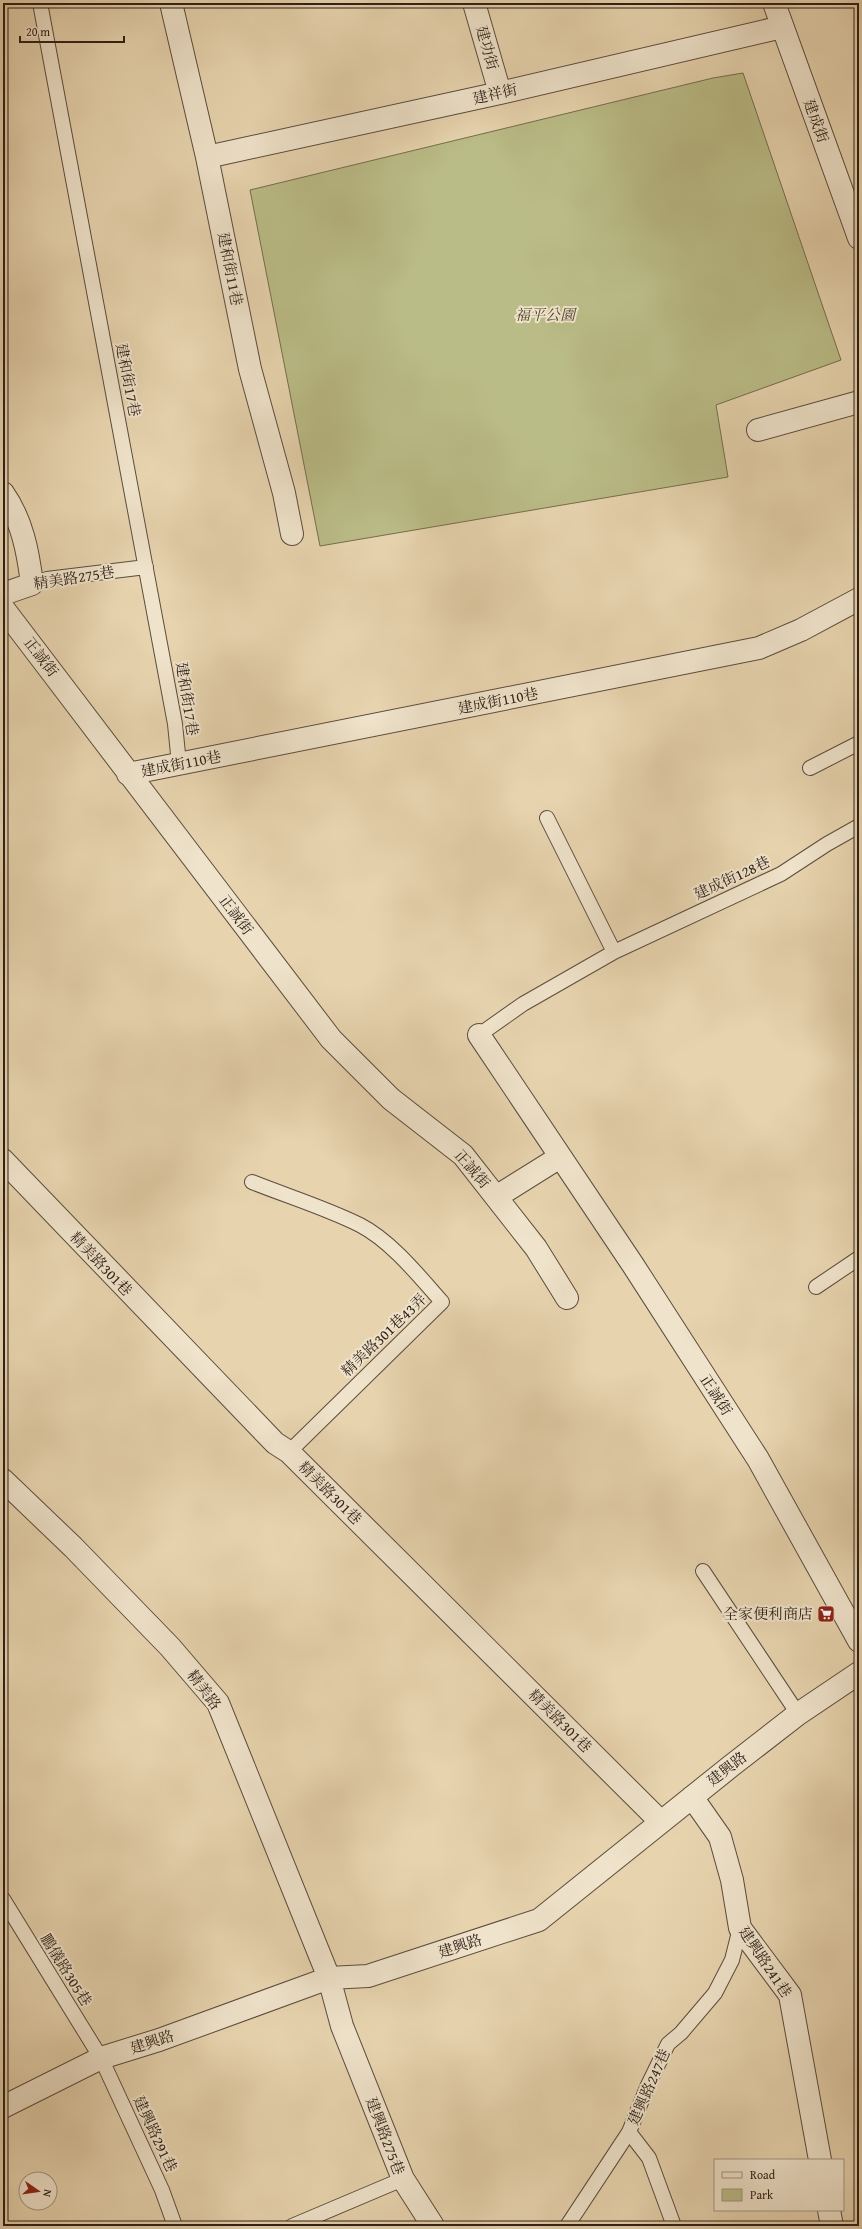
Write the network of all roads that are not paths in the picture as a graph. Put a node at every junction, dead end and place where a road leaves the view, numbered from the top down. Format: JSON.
{"nodes":[{"id":1,"x":40,"y":3,"type":"edge"},
{"id":2,"x":171,"y":3,"type":"edge"},
{"id":3,"x":474,"y":3,"type":"edge"},
{"id":4,"x":774,"y":3,"type":"edge"},
{"id":5,"x":782,"y":28,"type":"junction"},
{"id":6,"x":500,"y":93,"type":"junction"},
{"id":7,"x":207,"y":157,"type":"junction"},
{"id":8,"x":859,"y":238,"type":"edge"},
{"id":9,"x":859,"y":402,"type":"edge"},
{"id":10,"x":758,"y":430,"type":"dead end"},
{"id":11,"x":3,"y":493,"type":"edge"},
{"id":12,"x":292,"y":534,"type":"dead end"},
{"id":13,"x":146,"y":567,"type":"junction"},
{"id":14,"x":32,"y":584,"type":"junction"},
{"id":15,"x":3,"y":594,"type":"edge"},
{"id":16,"x":859,"y":599,"type":"edge"},
{"id":17,"x":3,"y":608,"type":"edge"},
{"id":18,"x":859,"y":743,"type":"edge"},
{"id":19,"x":179,"y":764,"type":"junction"},
{"id":20,"x":810,"y":768,"type":"dead end"},
{"id":21,"x":128,"y":774,"type":"junction"},
{"id":22,"x":547,"y":818,"type":"dead end"},
{"id":23,"x":859,"y":826,"type":"edge"},
{"id":24,"x":614,"y":952,"type":"junction"},
{"id":25,"x":479,"y":1035,"type":"joint"},
{"id":26,"x":560,"y":1157,"type":"junction"},
{"id":27,"x":3,"y":1160,"type":"edge"},
{"id":28,"x":252,"y":1182,"type":"dead end"},
{"id":29,"x":496,"y":1197,"type":"junction"},
{"id":30,"x":859,"y":1258,"type":"edge"},
{"id":31,"x":816,"y":1287,"type":"dead end"},
{"id":32,"x":567,"y":1298,"type":"dead end"},
{"id":33,"x":289,"y":1452,"type":"junction"},
{"id":34,"x":3,"y":1480,"type":"edge"},
{"id":35,"x":703,"y":1571,"type":"dead end"},
{"id":36,"x":859,"y":1641,"type":"edge"},
{"id":37,"x":859,"y":1673,"type":"edge"},
{"id":38,"x":798,"y":1714,"type":"junction"},
{"id":39,"x":692,"y":1797,"type":"junction"},
{"id":40,"x":661,"y":1822,"type":"junction"},
{"id":41,"x":3,"y":1900,"type":"edge"},
{"id":42,"x":740,"y":1928,"type":"junction"},
{"id":43,"x":329,"y":1978,"type":"junction"},
{"id":44,"x":101,"y":2058,"type":"junction"},
{"id":45,"x":3,"y":2107,"type":"edge"},
{"id":46,"x":630,"y":2132,"type":"junction"},
{"id":47,"x":820,"y":2159,"type":"edge"},
{"id":48,"x":403,"y":2179,"type":"junction"},
{"id":49,"x":829,"y":2211,"type":"edge"},
{"id":50,"x":175,"y":2226,"type":"edge"},
{"id":51,"x":292,"y":2226,"type":"edge"},
{"id":52,"x":433,"y":2226,"type":"edge"},
{"id":53,"x":567,"y":2226,"type":"edge"},
{"id":54,"x":674,"y":2226,"type":"edge"},
{"id":55,"x":832,"y":2226,"type":"edge"}],
"edges":[{"from":1,"to":13,"type":"lane","name":"建和街17巷"},
{"from":2,"to":7,"type":"street","name":"建和街11巷"},
{"from":3,"to":6,"type":"street","name":"建功街"},
{"from":4,"to":5,"type":"street","name":"建成街"},
{"from":5,"to":6,"type":"street","name":"建祥街"},
{"from":5,"to":8,"type":"street","name":"建成街"},
{"from":6,"to":7,"type":"street","name":"建祥街"},
{"from":7,"to":12,"type":"street","name":"建和街11巷"},
{"from":9,"to":10,"type":"street"},
{"from":11,"to":14,"type":"street"},
{"from":13,"to":14,"type":"lane","name":"精美路275巷"},
{"from":13,"to":19,"type":"lane","name":"建和街17巷"},
{"from":14,"to":15,"type":"street","name":"精美路275巷"},
{"from":16,"to":19,"type":"street","name":"建成街110巷"},
{"from":17,"to":21,"type":"street","name":"正誠街"},
{"from":18,"to":20,"type":"lane"},
{"from":19,"to":21,"type":"street","name":"建成街110巷"},
{"from":21,"to":29,"type":"street","name":"正誠街"},
{"from":22,"to":24,"type":"lane"},
{"from":23,"to":24,"type":"lane","name":"建成街128巷"},
{"from":24,"to":25,"type":"lane","name":"建成街128巷"},
{"from":25,"to":26,"type":"street","name":"正誠街"},
{"from":26,"to":29,"type":"street","name":"正誠街"},
{"from":26,"to":36,"type":"street","name":"正誠街"},
{"from":27,"to":33,"type":"street","name":"精美路301巷"},
{"from":28,"to":33,"type":"lane","name":"精美路301巷43弄"},
{"from":29,"to":32,"type":"street","name":"正誠街"},
{"from":30,"to":31,"type":"lane"},
{"from":33,"to":40,"type":"street","name":"精美路301巷"},
{"from":34,"to":43,"type":"street","name":"精美路"},
{"from":35,"to":38,"type":"lane"},
{"from":37,"to":38,"type":"street","name":"建興路"},
{"from":38,"to":39,"type":"street","name":"建興路"},
{"from":39,"to":40,"type":"street","name":"建興路"},
{"from":39,"to":42,"type":"street","name":"建興路241巷"},
{"from":40,"to":43,"type":"street","name":"建興路"},
{"from":41,"to":44,"type":"lane","name":"鵬儀路305巷"},
{"from":42,"to":46,"type":"lane","name":"建興路247巷"},
{"from":42,"to":47,"type":"street","name":"建興路241巷"},
{"from":43,"to":44,"type":"street","name":"建興路"},
{"from":43,"to":48,"type":"street","name":"建興路275巷"},
{"from":44,"to":45,"type":"street","name":"建興路"},
{"from":44,"to":50,"type":"lane","name":"建興路291巷"},
{"from":46,"to":53,"type":"lane","name":"建興路247巷"},
{"from":46,"to":54,"type":"lane"},
{"from":48,"to":51,"type":"lane","name":"建興路275巷"},
{"from":48,"to":52,"type":"street"},
{"from":49,"to":55,"type":"street"}]}
